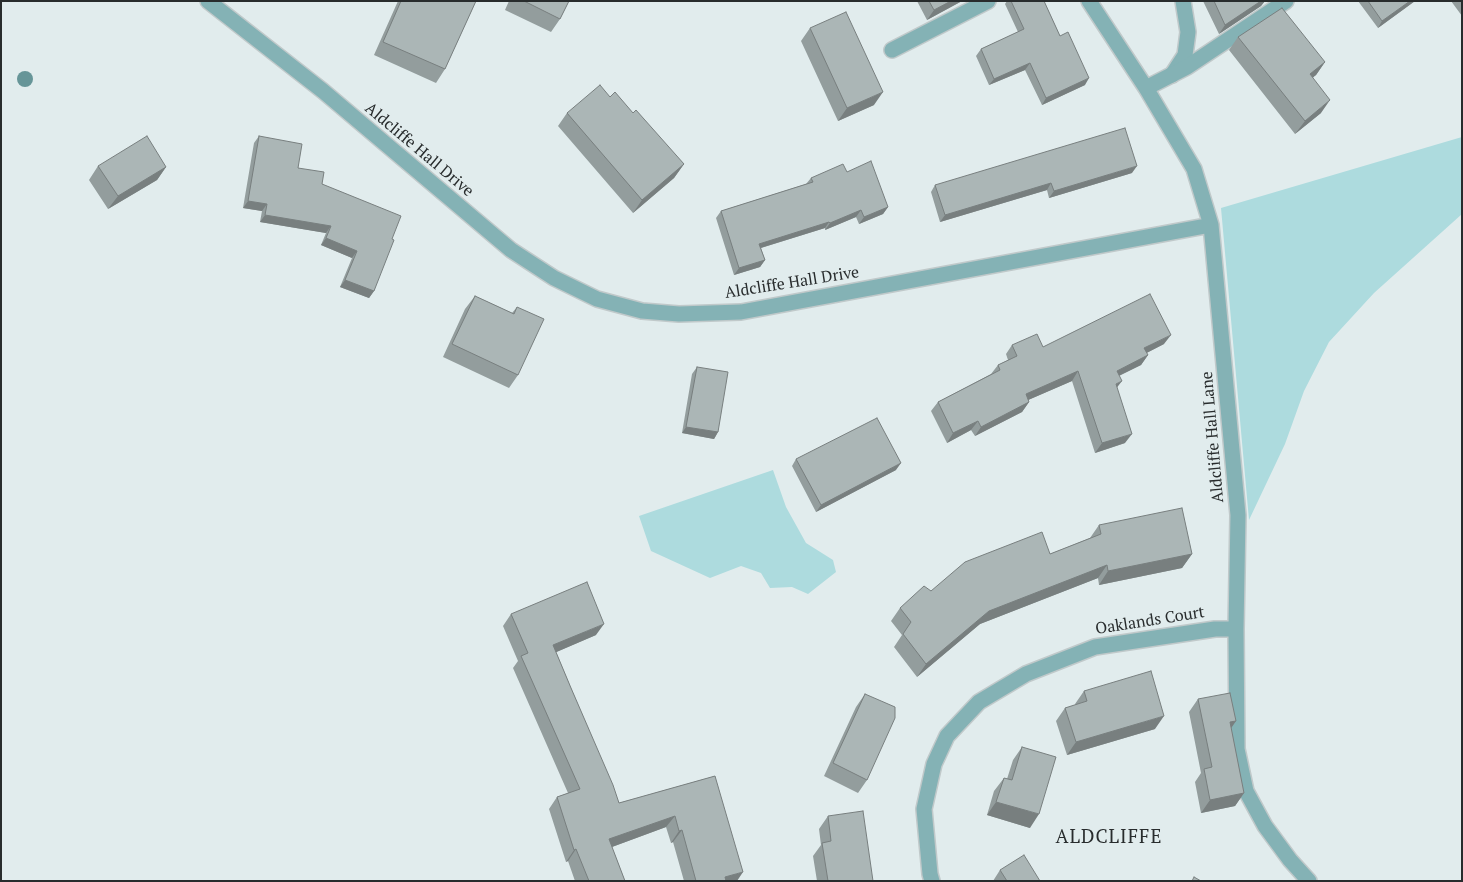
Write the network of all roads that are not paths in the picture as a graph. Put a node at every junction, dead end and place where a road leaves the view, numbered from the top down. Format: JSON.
{"nodes":[{"id":1,"x":208,"y":1,"type":"edge"},
{"id":2,"x":988,"y":1,"type":"edge"},
{"id":3,"x":1089,"y":1,"type":"edge"},
{"id":4,"x":1183,"y":1,"type":"edge"},
{"id":5,"x":1286,"y":1,"type":"edge"},
{"id":6,"x":892,"y":50,"type":"dead end"},
{"id":7,"x":1172,"y":75,"type":"junction"},
{"id":8,"x":1146,"y":88,"type":"junction"},
{"id":9,"x":1211,"y":225,"type":"junction"},
{"id":10,"x":1236,"y":629,"type":"junction"},
{"id":11,"x":932,"y":881,"type":"edge"},
{"id":12,"x":1309,"y":881,"type":"edge"}],
"edges":[{"from":1,"to":9,"type":"street","name":"Aldcliffe Hall Drive"},
{"from":2,"to":6,"type":"street"},
{"from":3,"to":8,"type":"street","name":"Aldcliffe Hall Lane"},
{"from":4,"to":7,"type":"street"},
{"from":5,"to":7,"type":"street"},
{"from":7,"to":8,"type":"street"},
{"from":8,"to":9,"type":"street","name":"Aldcliffe Hall Lane"},
{"from":9,"to":10,"type":"street","name":"Aldcliffe Hall Lane"},
{"from":10,"to":11,"type":"street","name":"Oaklands Court"},
{"from":10,"to":12,"type":"street","name":"Aldcliffe Hall Lane"}]}
